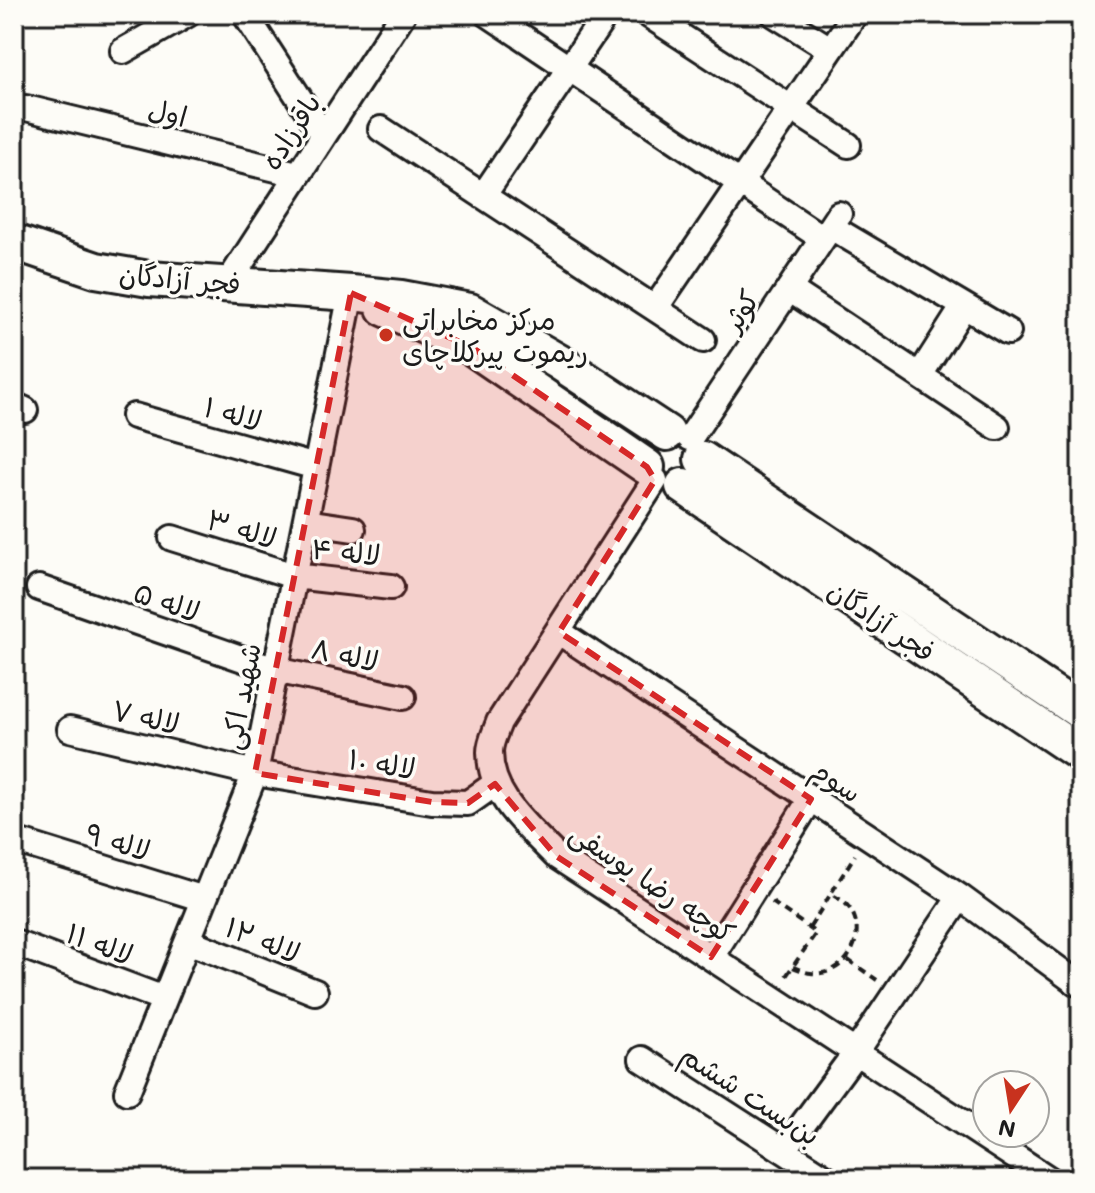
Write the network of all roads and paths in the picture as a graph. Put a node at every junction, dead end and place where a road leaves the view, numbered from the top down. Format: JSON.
{"nodes":[{"id":1,"x":188,"y":14,"type":"edge"},
{"id":2,"x":245,"y":14,"type":"edge"},
{"id":3,"x":403,"y":14,"type":"edge"},
{"id":4,"x":488,"y":14,"type":"edge"},
{"id":5,"x":606,"y":14,"type":"edge"},
{"id":6,"x":647,"y":14,"type":"edge"},
{"id":7,"x":774,"y":14,"type":"edge"},
{"id":8,"x":855,"y":14,"type":"edge"},
{"id":9,"x":830,"y":49,"type":"junction"},
{"id":10,"x":123,"y":51,"type":"dead end"},
{"id":11,"x":570,"y":68,"type":"junction"},
{"id":12,"x":26,"y":108,"type":"dead end"},
{"id":13,"x":789,"y":109,"type":"junction"},
{"id":14,"x":381,"y":129,"type":"dead end"},
{"id":15,"x":323,"y":135,"type":"junction"},
{"id":16,"x":848,"y":145,"type":"dead end"},
{"id":17,"x":297,"y":174,"type":"junction"},
{"id":18,"x":739,"y":182,"type":"junction"},
{"id":19,"x":483,"y":196,"type":"junction"},
{"id":20,"x":831,"y":226,"type":"junction"},
{"id":21,"x":14,"y":242,"type":"edge"},
{"id":22,"x":228,"y":283,"type":"junction"},
{"id":23,"x":789,"y":289,"type":"junction"},
{"id":24,"x":351,"y":293,"type":"junction"},
{"id":25,"x":964,"y":306,"type":"junction"},
{"id":26,"x":656,"y":307,"type":"junction"},
{"id":27,"x":1008,"y":332,"type":"dead end"},
{"id":28,"x":703,"y":340,"type":"dead end"},
{"id":29,"x":920,"y":375,"type":"junction"},
{"id":30,"x":134,"y":416,"type":"dead end"},
{"id":31,"x":997,"y":427,"type":"dead end"},
{"id":32,"x":686,"y":443,"type":"junction"},
{"id":33,"x":316,"y":467,"type":"junction"},
{"id":34,"x":662,"y":478,"type":"junction"},
{"id":35,"x":306,"y":522,"type":"junction"},
{"id":36,"x":353,"y":529,"type":"dead end"},
{"id":37,"x":172,"y":538,"type":"dead end"},
{"id":38,"x":294,"y":576,"type":"junction"},
{"id":39,"x":391,"y":587,"type":"dead end"},
{"id":40,"x":39,"y":588,"type":"dead end"},
{"id":41,"x":559,"y":632,"type":"junction"},
{"id":42,"x":275,"y":670,"type":"junction"},
{"id":43,"x":403,"y":697,"type":"dead end"},
{"id":44,"x":1081,"y":712,"type":"edge"},
{"id":45,"x":70,"y":729,"type":"dead end"},
{"id":46,"x":1081,"y":754,"type":"edge"},
{"id":47,"x":255,"y":773,"type":"junction"},
{"id":48,"x":495,"y":784,"type":"junction"},
{"id":49,"x":811,"y":799,"type":"junction"},
{"id":50,"x":14,"y":840,"type":"edge"},
{"id":51,"x":855,"y":855,"type":"dead end"},
{"id":52,"x":831,"y":894,"type":"junction"},
{"id":53,"x":960,"y":897,"type":"junction"},
{"id":54,"x":204,"y":899,"type":"junction"},
{"id":55,"x":770,"y":901,"type":"dead end"},
{"id":56,"x":809,"y":928,"type":"junction"},
{"id":57,"x":188,"y":941,"type":"junction"},
{"id":58,"x":15,"y":943,"type":"edge"},
{"id":59,"x":711,"y":957,"type":"junction"},
{"id":60,"x":848,"y":960,"type":"junction"},
{"id":61,"x":793,"y":967,"type":"junction"},
{"id":62,"x":773,"y":971,"type":"dead end"},
{"id":63,"x":1077,"y":983,"type":"dead end"},
{"id":64,"x":869,"y":991,"type":"dead end"},
{"id":65,"x":315,"y":992,"type":"dead end"},
{"id":66,"x":164,"y":999,"type":"junction"},
{"id":67,"x":856,"y":1052,"type":"junction"},
{"id":68,"x":642,"y":1059,"type":"dead end"},
{"id":69,"x":127,"y":1092,"type":"dead end"},
{"id":70,"x":784,"y":1150,"type":"junction"},
{"id":71,"x":828,"y":1179,"type":"edge"},
{"id":72,"x":1049,"y":1179,"type":"edge"}],
"edges":[{"from":1,"to":10,"type":"street"},
{"from":2,"to":15,"type":"street"},
{"from":3,"to":15,"type":"street","name":"باقرزاده"},
{"from":4,"to":11,"type":"street"},
{"from":5,"to":11,"type":"street"},
{"from":6,"to":13,"type":"street"},
{"from":7,"to":9,"type":"street"},
{"from":8,"to":9,"type":"street"},
{"from":9,"to":13,"type":"street"},
{"from":11,"to":18,"type":"street"},
{"from":11,"to":19,"type":"street"},
{"from":12,"to":17,"type":"street","name":"اول"},
{"from":13,"to":16,"type":"street"},
{"from":13,"to":18,"type":"street"},
{"from":14,"to":19,"type":"street"},
{"from":15,"to":17,"type":"street","name":"باقرزاده"},
{"from":17,"to":22,"type":"street","name":"باقرزاده"},
{"from":18,"to":20,"type":"street"},
{"from":18,"to":26,"type":"street"},
{"from":19,"to":26,"type":"street"},
{"from":20,"to":23,"type":"street","name":"کوثر"},
{"from":20,"to":25,"type":"street"},
{"from":21,"to":22,"type":"street","name":"فجر آزادگان"},
{"from":22,"to":24,"type":"street","name":"فجر آزادگان"},
{"from":23,"to":29,"type":"street"},
{"from":23,"to":32,"type":"street","name":"کوثر"},
{"from":24,"to":32,"type":"street","name":"فجر آزادگان"},
{"from":24,"to":33,"type":"street","name":"شهید اکی"},
{"from":24,"to":34,"type":"street","name":"فجر آزادگان"},
{"from":25,"to":27,"type":"street"},
{"from":25,"to":29,"type":"street"},
{"from":26,"to":28,"type":"street"},
{"from":29,"to":31,"type":"street"},
{"from":30,"to":33,"type":"street","name":"لاله ۱"},
{"from":32,"to":34,"type":"street"},
{"from":32,"to":34,"type":"street"},
{"from":32,"to":44,"type":"street","name":"فجر آزادگان"},
{"from":33,"to":35,"type":"street","name":"شهید اکی"},
{"from":34,"to":41,"type":"street","name":"کوچه رضا یوسفی"},
{"from":34,"to":46,"type":"street","name":"فجر آزادگان"},
{"from":35,"to":36,"type":"street"},
{"from":35,"to":38,"type":"street","name":"شهید اکی"},
{"from":37,"to":38,"type":"street","name":"لاله ۳"},
{"from":38,"to":39,"type":"street","name":"لاله ۴"},
{"from":38,"to":42,"type":"street","name":"شهید اکی"},
{"from":40,"to":42,"type":"street","name":"لاله ۵"},
{"from":41,"to":48,"type":"street","name":"کوچه رضا یوسفی"},
{"from":41,"to":49,"type":"street","name":"سوم"},
{"from":42,"to":43,"type":"street","name":"لاله ۸"},
{"from":42,"to":47,"type":"street","name":"شهید اکی"},
{"from":45,"to":47,"type":"street","name":"لاله ۷"},
{"from":47,"to":48,"type":"street","name":"لاله ۱۰"},
{"from":47,"to":54,"type":"street","name":"شهید اکی"},
{"from":48,"to":59,"type":"street","name":"کوچه رضا یوسفی"},
{"from":49,"to":53,"type":"street","name":"سوم"},
{"from":49,"to":59,"type":"street"},
{"from":50,"to":54,"type":"street","name":"لاله ۹"},
{"from":51,"to":52,"type":"path"},
{"from":52,"to":56,"type":"path"},
{"from":52,"to":60,"type":"path"},
{"from":53,"to":63,"type":"street","name":"سوم"},
{"from":53,"to":67,"type":"street"},
{"from":54,"to":57,"type":"street","name":"شهید اکی"},
{"from":55,"to":56,"type":"path"},
{"from":56,"to":61,"type":"path"},
{"from":57,"to":65,"type":"street","name":"لاله ۱۲"},
{"from":57,"to":66,"type":"street","name":"شهید اکی"},
{"from":58,"to":66,"type":"street","name":"لاله ۱۱"},
{"from":59,"to":67,"type":"street","name":"کوچه رضا یوسفی"},
{"from":60,"to":61,"type":"path"},
{"from":60,"to":64,"type":"path"},
{"from":61,"to":62,"type":"path"},
{"from":66,"to":69,"type":"street","name":"شهید اکی"},
{"from":67,"to":70,"type":"street"},
{"from":67,"to":72,"type":"street","name":"کوچه رضا یوسفی"},
{"from":68,"to":70,"type":"street","name":"بن‌بست ششم"},
{"from":70,"to":71,"type":"street","name":"بن‌بست ششم"}]}
